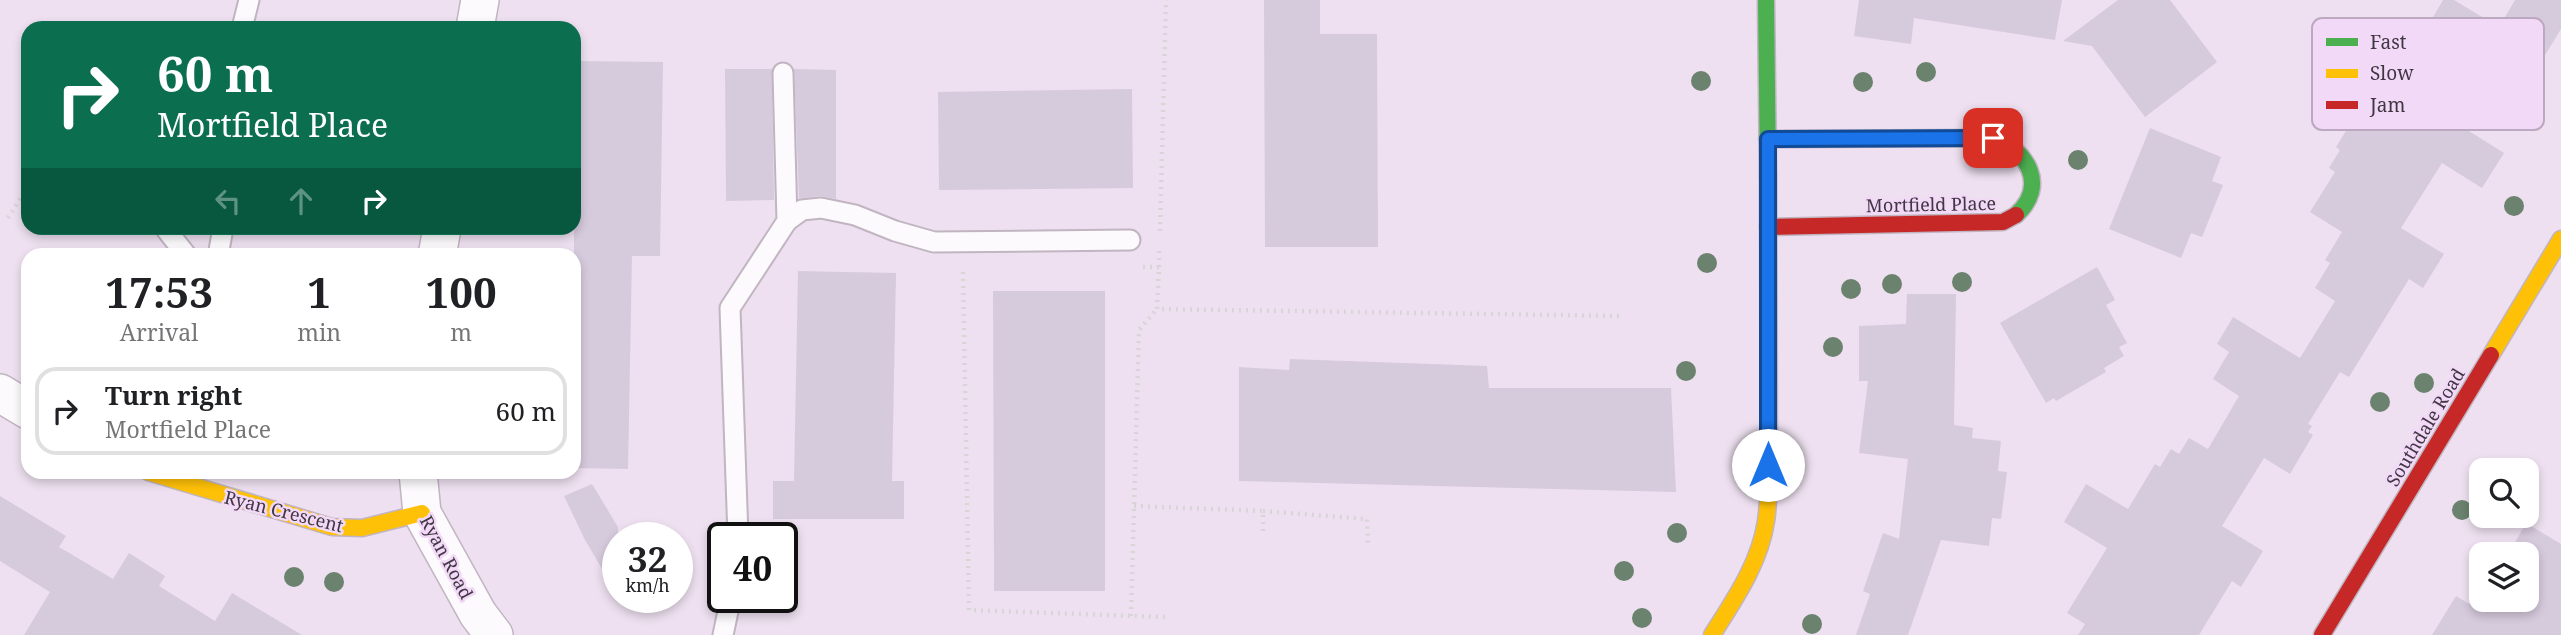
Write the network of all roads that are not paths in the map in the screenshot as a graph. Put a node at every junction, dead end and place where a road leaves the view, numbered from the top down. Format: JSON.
{"nodes":[{"id":1,"x":249,"y":0,"type":"edge"},
{"id":2,"x":480,"y":0,"type":"edge"},
{"id":3,"x":1766,"y":0,"type":"edge"},
{"id":4,"x":244,"y":21,"type":"edge"},
{"id":5,"x":476,"y":21,"type":"edge"},
{"id":6,"x":783,"y":73,"type":"dead end"},
{"id":7,"x":1768,"y":139,"type":"junction"},
{"id":8,"x":787,"y":220,"type":"junction"},
{"id":9,"x":1768,"y":227,"type":"junction"},
{"id":10,"x":2561,"y":239,"type":"edge"},
{"id":11,"x":1130,"y":240,"type":"dead end"},
{"id":12,"x":0,"y":393,"type":"edge"},
{"id":13,"x":21,"y":406,"type":"edge"},
{"id":14,"x":178,"y":479,"type":"edge"},
{"id":15,"x":419,"y":479,"type":"edge"},
{"id":16,"x":422,"y":513,"type":"junction"},
{"id":17,"x":737,"y":522,"type":"edge"},
{"id":18,"x":728,"y":613,"type":"edge"},
{"id":19,"x":494,"y":635,"type":"edge"},
{"id":20,"x":723,"y":635,"type":"edge"},
{"id":21,"x":1712,"y":635,"type":"edge"},
{"id":22,"x":2322,"y":635,"type":"edge"}],
"edges":[{"from":1,"to":4,"type":"lane"},
{"from":2,"to":5,"type":"street"},
{"from":3,"to":7,"type":"street"},
{"from":6,"to":8,"type":"lane"},
{"from":7,"to":9,"type":"street"},
{"from":7,"to":9,"type":"street","name":"Mortfield Place"},
{"from":8,"to":11,"type":"lane"},
{"from":8,"to":17,"type":"lane"},
{"from":9,"to":21,"type":"street"},
{"from":10,"to":22,"type":"street","name":"Southdale Road"},
{"from":12,"to":13,"type":"street"},
{"from":14,"to":16,"type":"street","name":"Ryan Crescent"},
{"from":15,"to":16,"type":"street","name":"Ryan Road"},
{"from":16,"to":19,"type":"street","name":"Ryan Road"},
{"from":18,"to":20,"type":"lane"}]}
